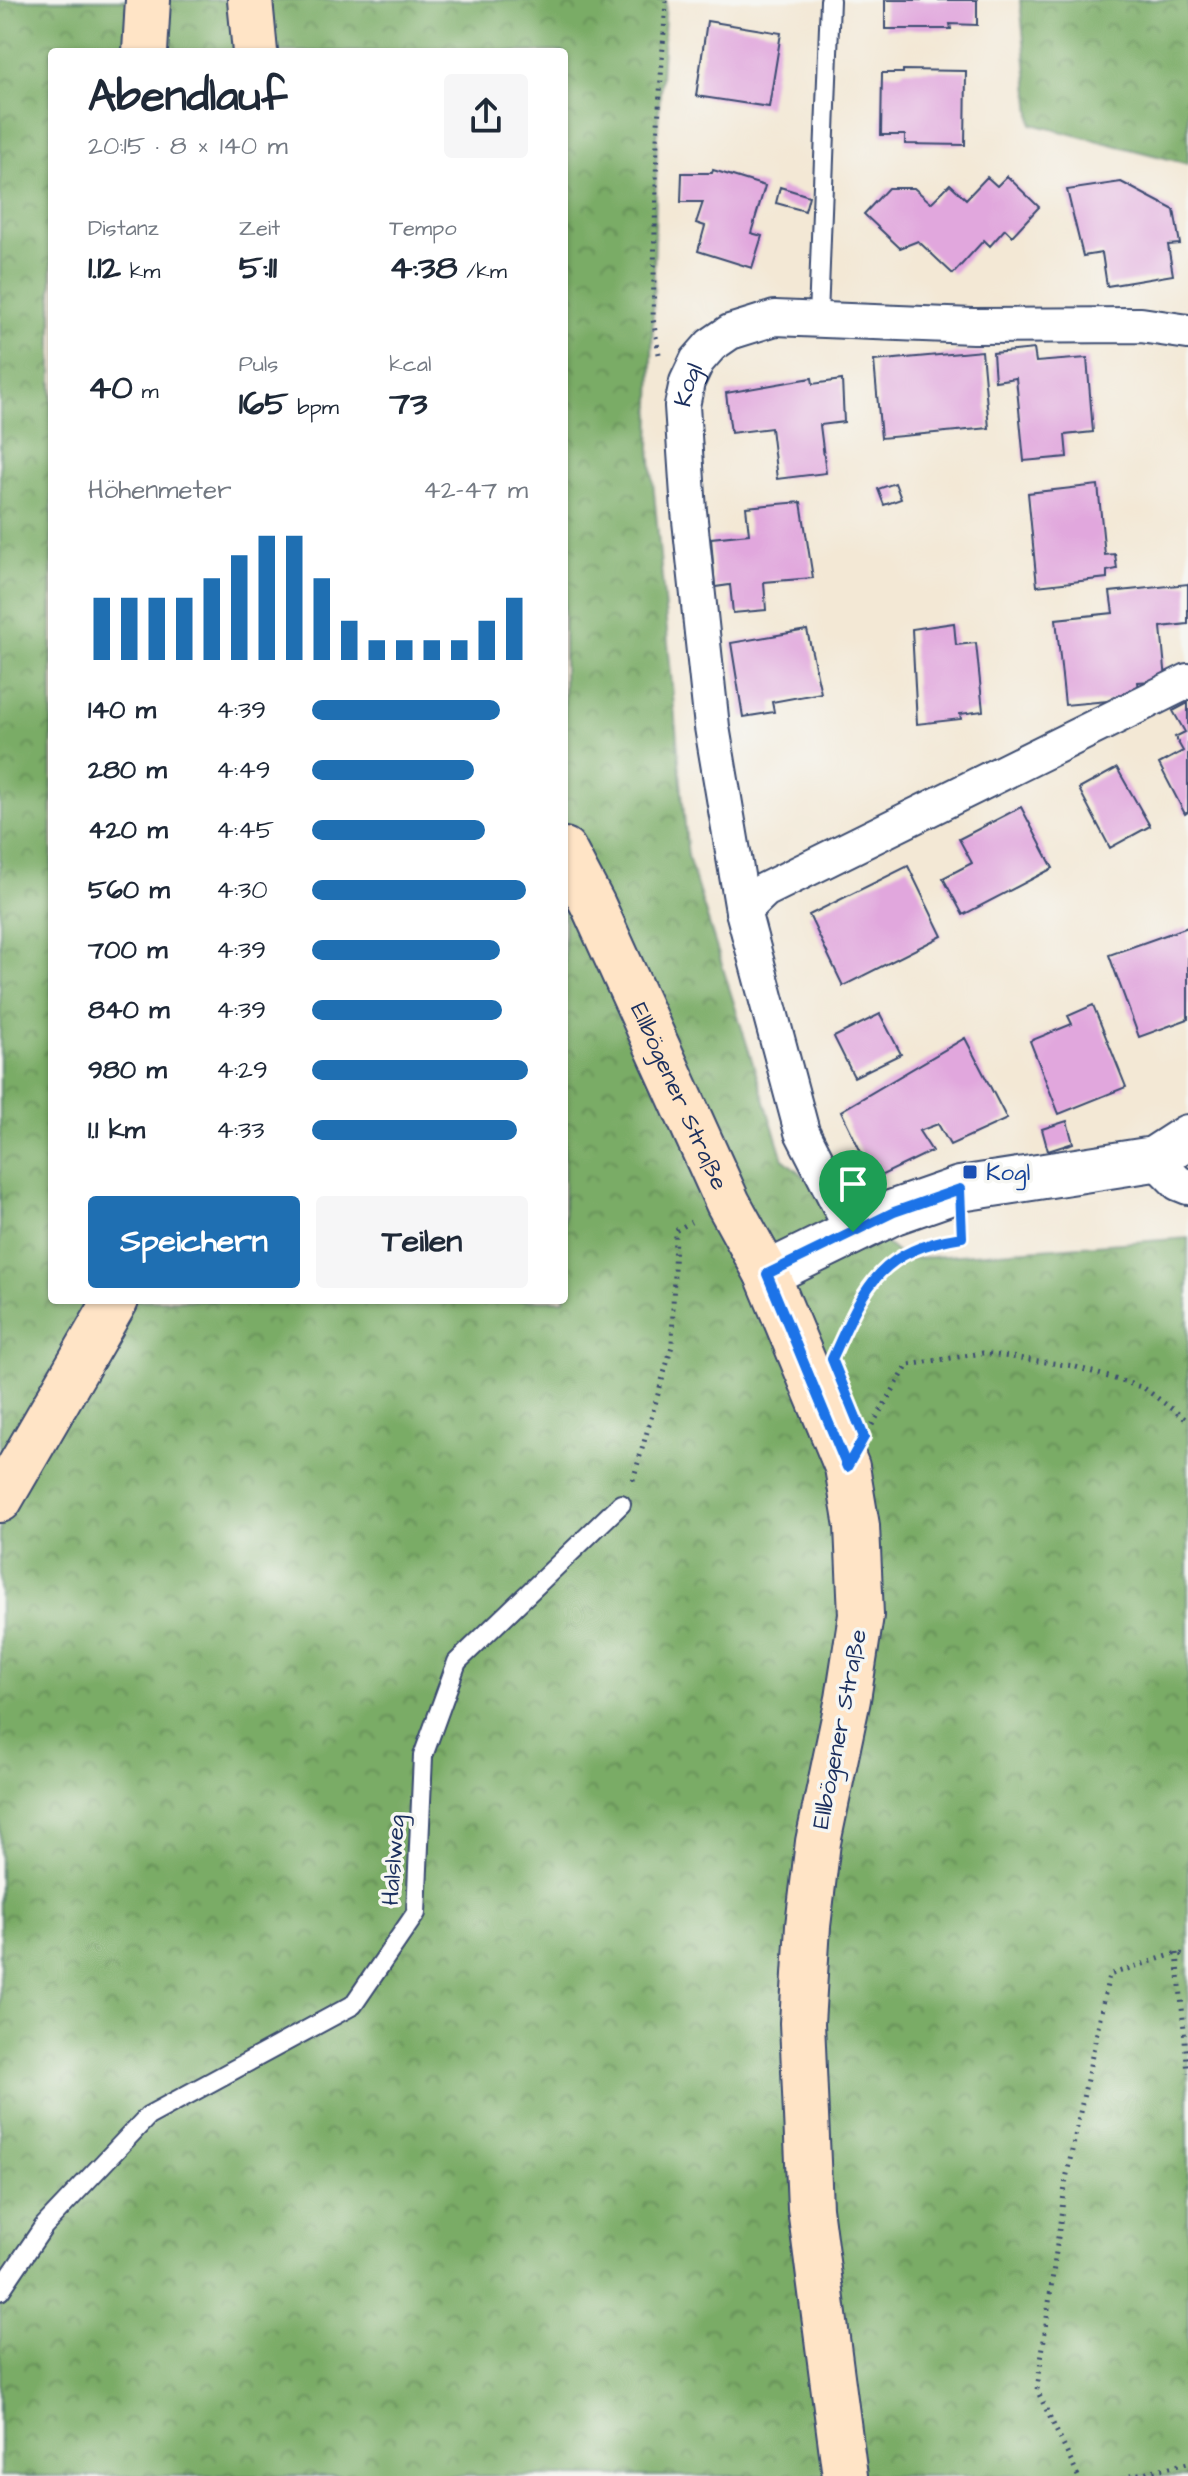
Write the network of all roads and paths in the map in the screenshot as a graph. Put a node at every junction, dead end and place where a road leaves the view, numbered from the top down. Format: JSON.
{"nodes":[{"id":1,"x":148,"y":0,"type":"edge"},
{"id":2,"x":250,"y":0,"type":"edge"},
{"id":3,"x":666,"y":0,"type":"edge"},
{"id":4,"x":830,"y":0,"type":"edge"},
{"id":5,"x":145,"y":48,"type":"edge"},
{"id":6,"x":255,"y":48,"type":"edge"},
{"id":7,"x":818,"y":317,"type":"junction"},
{"id":8,"x":1188,"y":332,"type":"edge"},
{"id":9,"x":661,"y":365,"type":"dead end"},
{"id":10,"x":1188,"y":681,"type":"edge"},
{"id":11,"x":568,"y":858,"type":"edge"},
{"id":12,"x":743,"y":911,"type":"junction"},
{"id":13,"x":1171,"y":1148,"type":"edge"},
{"id":14,"x":1188,"y":1187,"type":"edge"},
{"id":15,"x":960,"y":1189,"type":"junction"},
{"id":16,"x":728,"y":1203,"type":"junction"},
{"id":17,"x":853,"y":1232,"type":"junction"},
{"id":18,"x":939,"y":1240,"type":"dead end"},
{"id":19,"x":917,"y":1249,"type":"dead end"},
{"id":20,"x":767,"y":1274,"type":"junction"},
{"id":21,"x":114,"y":1304,"type":"edge"},
{"id":22,"x":838,"y":1345,"type":"dead end"},
{"id":23,"x":1188,"y":1421,"type":"edge"},
{"id":24,"x":847,"y":1467,"type":"junction"},
{"id":25,"x":0,"y":1500,"type":"edge"},
{"id":26,"x":621,"y":1504,"type":"joint"},
{"id":27,"x":1177,"y":1953,"type":"junction"},
{"id":28,"x":1188,"y":1956,"type":"edge"},
{"id":29,"x":1188,"y":2073,"type":"edge"},
{"id":30,"x":0,"y":2291,"type":"edge"},
{"id":31,"x":1188,"y":2463,"type":"edge"},
{"id":32,"x":845,"y":2476,"type":"edge"},
{"id":33,"x":1078,"y":2476,"type":"edge"},
{"id":34,"x":1130,"y":2476,"type":"edge"}],
"edges":[{"from":1,"to":5,"type":"main road"},
{"from":2,"to":6,"type":"main road"},
{"from":3,"to":9,"type":"path"},
{"from":4,"to":7,"type":"lane"},
{"from":7,"to":8,"type":"street","name":"Kogl"},
{"from":7,"to":12,"type":"street","name":"Kogl"},
{"from":10,"to":12,"type":"street"},
{"from":11,"to":16,"type":"main road","name":"Ellbögener Straße"},
{"from":12,"to":17,"type":"street","name":"Kogl"},
{"from":13,"to":14,"type":"street"},
{"from":13,"to":15,"type":"street"},
{"from":15,"to":17,"type":"street"},
{"from":15,"to":18,"type":"path"},
{"from":16,"to":20,"type":"main road","name":"Ellbögener Straße"},
{"from":16,"to":26,"type":"path"},
{"from":17,"to":20,"type":"street"},
{"from":19,"to":22,"type":"path"},
{"from":20,"to":24,"type":"main road","name":"Ellbögener Straße"},
{"from":21,"to":25,"type":"main road"},
{"from":23,"to":24,"type":"path"},
{"from":24,"to":32,"type":"main road","name":"Ellbögener Straße"},
{"from":26,"to":30,"type":"lane","name":"Halslweg"},
{"from":27,"to":28,"type":"path"},
{"from":27,"to":29,"type":"path"},
{"from":27,"to":33,"type":"path"},
{"from":31,"to":34,"type":"path"}]}
